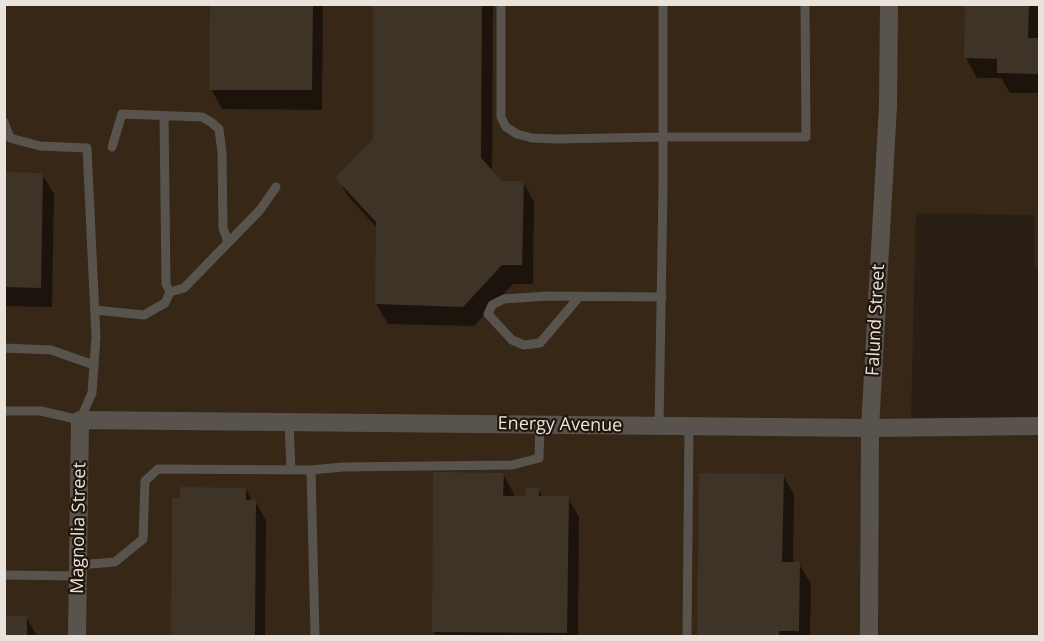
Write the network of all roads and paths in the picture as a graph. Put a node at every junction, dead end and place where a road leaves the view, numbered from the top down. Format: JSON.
{"nodes":[{"id":1,"x":501,"y":4,"type":"edge"},
{"id":2,"x":663,"y":4,"type":"edge"},
{"id":3,"x":805,"y":4,"type":"edge"},
{"id":4,"x":889,"y":4,"type":"edge"},
{"id":5,"x":164,"y":116,"type":"junction"},
{"id":6,"x":4,"y":122,"type":"edge"},
{"id":7,"x":663,"y":137,"type":"junction"},
{"id":8,"x":112,"y":147,"type":"dead end"},
{"id":9,"x":276,"y":187,"type":"dead end"},
{"id":10,"x":228,"y":242,"type":"junction"},
{"id":11,"x":170,"y":292,"type":"junction"},
{"id":12,"x":579,"y":297,"type":"junction"},
{"id":13,"x":662,"y":297,"type":"junction"},
{"id":14,"x":94,"y":310,"type":"junction"},
{"id":15,"x":4,"y":348,"type":"edge"},
{"id":16,"x":94,"y":365,"type":"junction"},
{"id":17,"x":4,"y":411,"type":"edge"},
{"id":18,"x":80,"y":420,"type":"junction"},
{"id":19,"x":289,"y":422,"type":"junction"},
{"id":20,"x":540,"y":425,"type":"junction"},
{"id":21,"x":659,"y":426,"type":"junction"},
{"id":22,"x":689,"y":426,"type":"junction"},
{"id":23,"x":1040,"y":426,"type":"edge"},
{"id":24,"x":870,"y":428,"type":"junction"},
{"id":25,"x":291,"y":470,"type":"junction"},
{"id":26,"x":311,"y":470,"type":"junction"},
{"id":27,"x":78,"y":570,"type":"junction"},
{"id":28,"x":4,"y":575,"type":"edge"},
{"id":29,"x":77,"y":636,"type":"edge"},
{"id":30,"x":315,"y":636,"type":"edge"},
{"id":31,"x":687,"y":636,"type":"edge"},
{"id":32,"x":869,"y":636,"type":"edge"}],
"edges":[{"from":1,"to":7,"type":"lane"},
{"from":2,"to":7,"type":"lane"},
{"from":3,"to":7,"type":"lane"},
{"from":4,"to":24,"type":"street","name":"Falund Street"},
{"from":5,"to":8,"type":"lane"},
{"from":5,"to":10,"type":"lane"},
{"from":5,"to":11,"type":"lane"},
{"from":6,"to":14,"type":"lane"},
{"from":7,"to":13,"type":"lane"},
{"from":9,"to":10,"type":"lane"},
{"from":10,"to":11,"type":"lane"},
{"from":11,"to":14,"type":"lane"},
{"from":12,"to":12,"type":"lane"},
{"from":12,"to":13,"type":"lane"},
{"from":13,"to":21,"type":"lane"},
{"from":14,"to":16,"type":"lane"},
{"from":15,"to":16,"type":"lane"},
{"from":16,"to":18,"type":"lane"},
{"from":17,"to":18,"type":"lane"},
{"from":18,"to":19,"type":"street","name":"Energy Avenue"},
{"from":18,"to":27,"type":"street","name":"Magnolia Street"},
{"from":19,"to":20,"type":"street","name":"Energy Avenue"},
{"from":19,"to":25,"type":"lane"},
{"from":20,"to":21,"type":"street","name":"Energy Avenue"},
{"from":20,"to":26,"type":"lane"},
{"from":21,"to":22,"type":"street","name":"Energy Avenue"},
{"from":22,"to":24,"type":"street","name":"Energy Avenue"},
{"from":22,"to":31,"type":"lane"},
{"from":23,"to":24,"type":"street","name":"Energy Avenue"},
{"from":24,"to":32,"type":"street","name":"Falund Street"},
{"from":25,"to":26,"type":"lane"},
{"from":25,"to":27,"type":"lane"},
{"from":26,"to":30,"type":"lane"},
{"from":27,"to":28,"type":"lane"},
{"from":27,"to":29,"type":"street","name":"Magnolia Street"}]}
